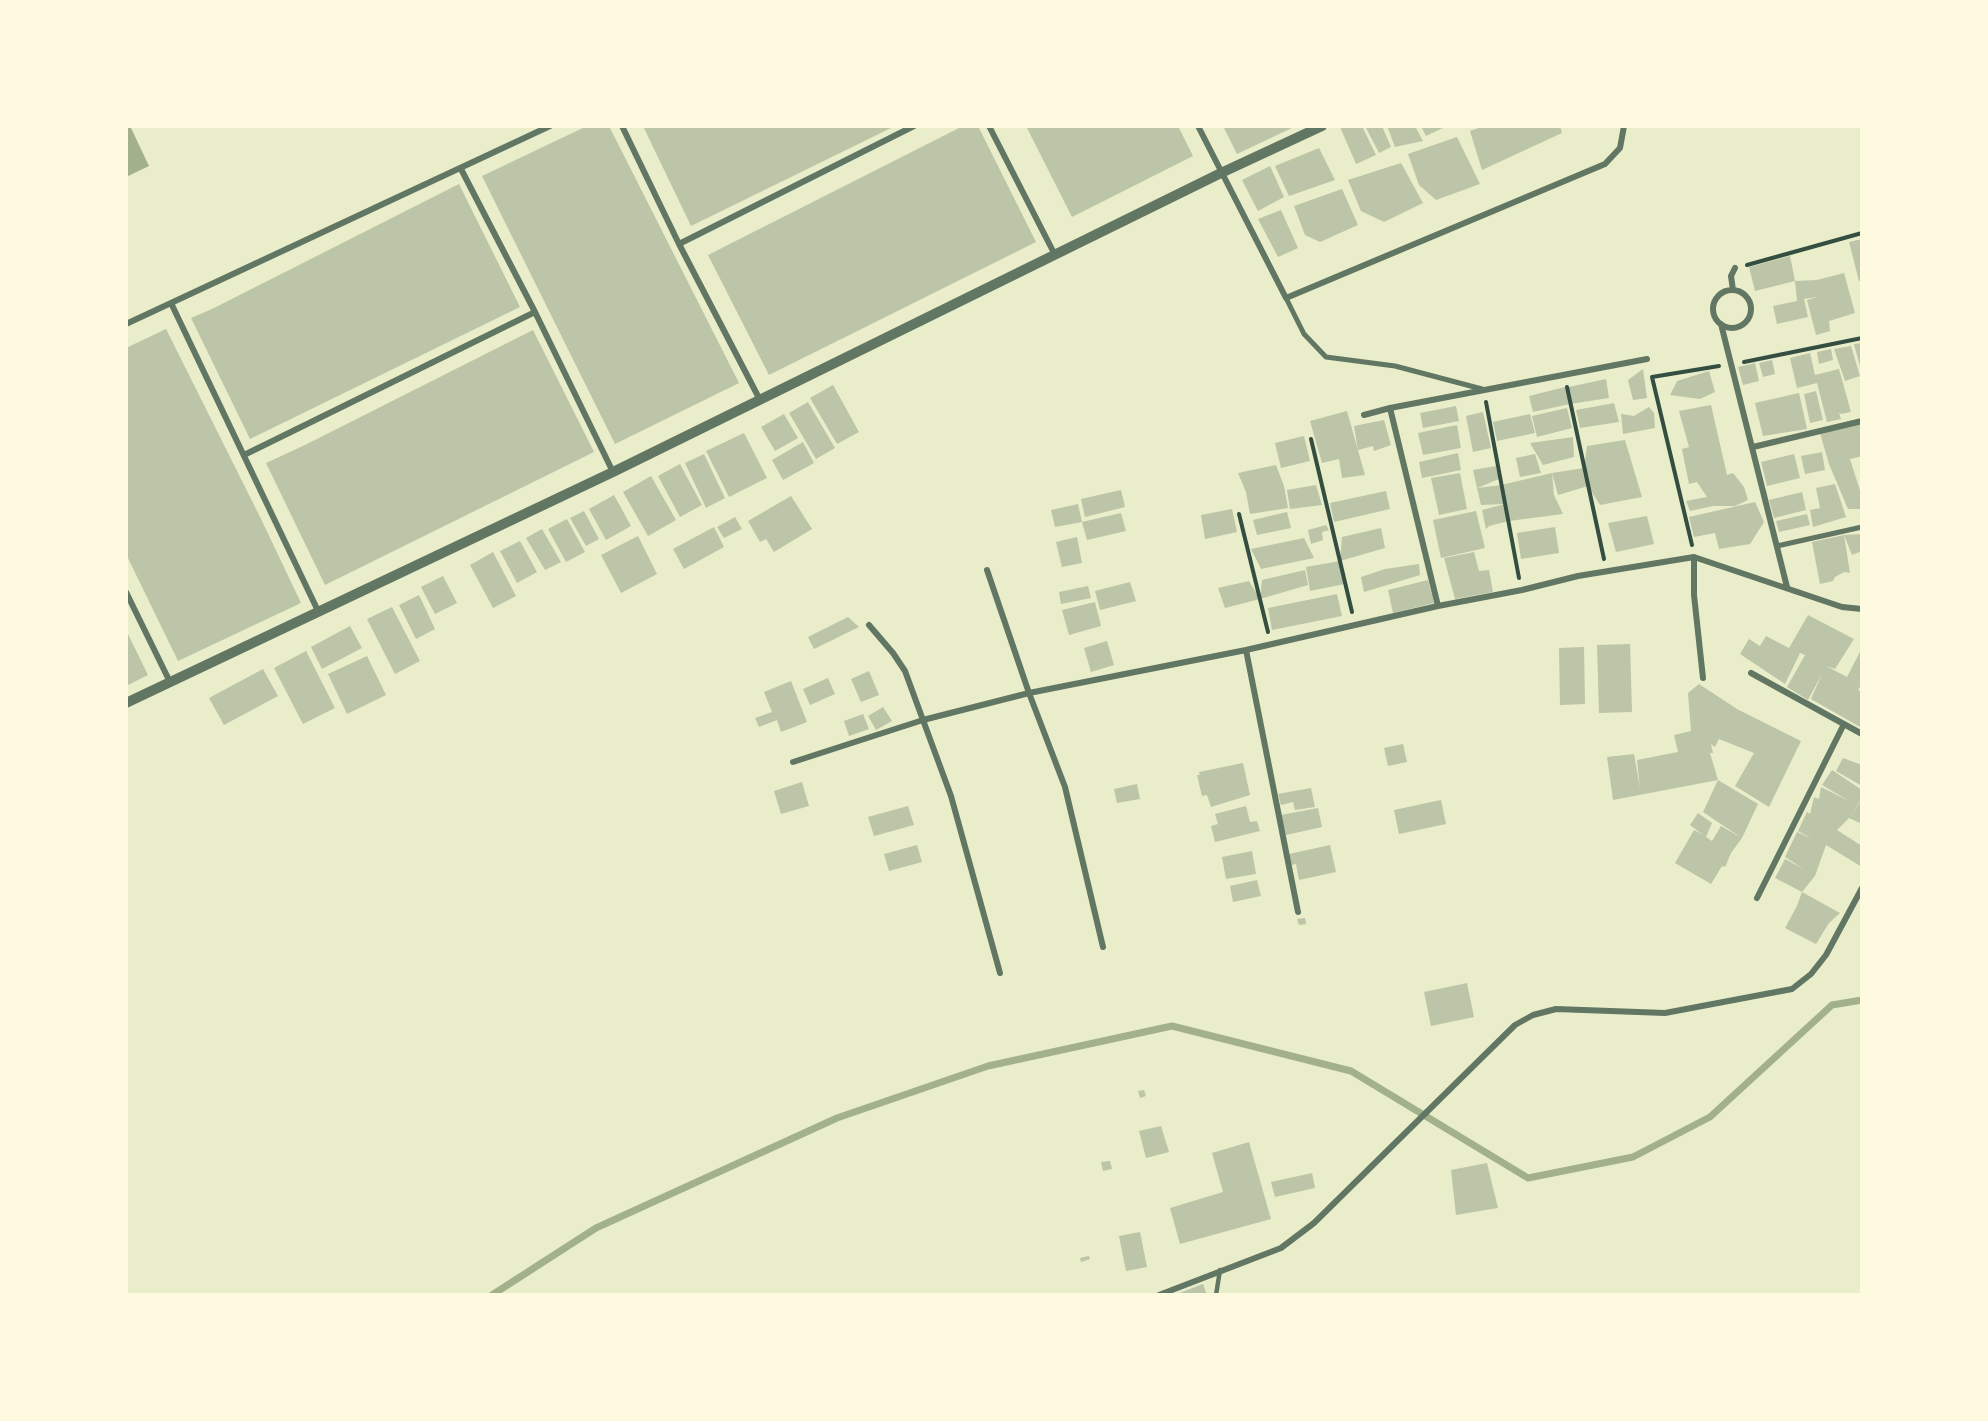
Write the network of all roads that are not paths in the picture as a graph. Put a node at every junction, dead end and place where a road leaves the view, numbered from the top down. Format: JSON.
{"nodes":[{"id":1,"x":550,"y":126,"type":"edge"},
{"id":2,"x":622,"y":126,"type":"edge"},
{"id":3,"x":914,"y":126,"type":"edge"},
{"id":4,"x":989,"y":126,"type":"edge"},
{"id":5,"x":1198,"y":126,"type":"edge"},
{"id":6,"x":1322,"y":126,"type":"edge"},
{"id":7,"x":1624,"y":126,"type":"edge"},
{"id":8,"x":461,"y":169,"type":"junction"},
{"id":9,"x":1221,"y":173,"type":"junction"},
{"id":10,"x":679,"y":244,"type":"junction"},
{"id":11,"x":1055,"y":255,"type":"junction"},
{"id":12,"x":1735,"y":268,"type":"road end"},
{"id":13,"x":1733,"y":290,"type":"junction"},
{"id":14,"x":1287,"y":298,"type":"junction"},
{"id":15,"x":171,"y":303,"type":"junction"},
{"id":16,"x":535,"y":312,"type":"junction"},
{"id":17,"x":126,"y":324,"type":"edge"},
{"id":18,"x":1721,"y":324,"type":"junction"},
{"id":19,"x":1647,"y":359,"type":"dead end"},
{"id":20,"x":1483,"y":390,"type":"junction"},
{"id":21,"x":760,"y":400,"type":"junction"},
{"id":22,"x":1390,"y":408,"type":"junction"},
{"id":23,"x":1364,"y":415,"type":"dead end"},
{"id":24,"x":1862,"y":422,"type":"edge"},
{"id":25,"x":1753,"y":447,"type":"junction"},
{"id":26,"x":244,"y":455,"type":"junction"},
{"id":27,"x":613,"y":472,"type":"junction"},
{"id":28,"x":1862,"y":527,"type":"edge"},
{"id":29,"x":1778,"y":546,"type":"junction"},
{"id":30,"x":1695,"y":557,"type":"junction"},
{"id":31,"x":987,"y":570,"type":"dead end"},
{"id":32,"x":1787,"y":588,"type":"junction"},
{"id":33,"x":126,"y":592,"type":"edge"},
{"id":34,"x":1438,"y":606,"type":"junction"},
{"id":35,"x":1862,"y":609,"type":"edge"},
{"id":36,"x":319,"y":613,"type":"junction"},
{"id":37,"x":869,"y":625,"type":"dead end"},
{"id":38,"x":1246,"y":650,"type":"junction"},
{"id":39,"x":1751,"y":673,"type":"dead end"},
{"id":40,"x":1703,"y":678,"type":"dead end"},
{"id":41,"x":170,"y":682,"type":"junction"},
{"id":42,"x":1029,"y":693,"type":"junction"},
{"id":43,"x":126,"y":704,"type":"edge"},
{"id":44,"x":923,"y":720,"type":"junction"},
{"id":45,"x":1844,"y":724,"type":"junction"},
{"id":46,"x":1862,"y":734,"type":"edge"},
{"id":47,"x":793,"y":762,"type":"dead end"},
{"id":48,"x":1862,"y":888,"type":"edge"},
{"id":49,"x":1757,"y":898,"type":"dead end"},
{"id":50,"x":1298,"y":912,"type":"dead end"},
{"id":51,"x":1103,"y":947,"type":"dead end"},
{"id":52,"x":1000,"y":973,"type":"dead end"},
{"id":53,"x":1220,"y":1270,"type":"junction"},
{"id":54,"x":1159,"y":1295,"type":"edge"},
{"id":55,"x":1216,"y":1295,"type":"edge"}],
"edges":[{"from":1,"to":8,"type":"street"},
{"from":2,"to":10,"type":"street"},
{"from":3,"to":10,"type":"street"},
{"from":4,"to":11,"type":"street"},
{"from":5,"to":9,"type":"street"},
{"from":6,"to":9,"type":"street"},
{"from":7,"to":14,"type":"street"},
{"from":8,"to":15,"type":"street"},
{"from":8,"to":16,"type":"street"},
{"from":9,"to":11,"type":"street"},
{"from":9,"to":14,"type":"street"},
{"from":10,"to":21,"type":"street"},
{"from":11,"to":21,"type":"street"},
{"from":12,"to":13,"type":"street"},
{"from":13,"to":18,"type":"street"},
{"from":13,"to":18,"type":"street"},
{"from":14,"to":20,"type":"street"},
{"from":15,"to":17,"type":"street"},
{"from":15,"to":26,"type":"street"},
{"from":16,"to":26,"type":"street"},
{"from":16,"to":27,"type":"street"},
{"from":18,"to":25,"type":"street"},
{"from":19,"to":20,"type":"street"},
{"from":20,"to":22,"type":"street"},
{"from":21,"to":27,"type":"street"},
{"from":22,"to":23,"type":"street"},
{"from":22,"to":34,"type":"street"},
{"from":24,"to":25,"type":"street"},
{"from":25,"to":29,"type":"street"},
{"from":26,"to":36,"type":"street"},
{"from":27,"to":36,"type":"street"},
{"from":28,"to":29,"type":"street"},
{"from":29,"to":32,"type":"street"},
{"from":30,"to":32,"type":"street"},
{"from":30,"to":34,"type":"street"},
{"from":30,"to":40,"type":"street"},
{"from":31,"to":42,"type":"street"},
{"from":32,"to":35,"type":"street"},
{"from":33,"to":41,"type":"street"},
{"from":34,"to":38,"type":"street"},
{"from":36,"to":41,"type":"street"},
{"from":37,"to":44,"type":"street"},
{"from":38,"to":42,"type":"street"},
{"from":38,"to":50,"type":"street"},
{"from":39,"to":45,"type":"street"},
{"from":41,"to":43,"type":"street"},
{"from":42,"to":44,"type":"street"},
{"from":42,"to":51,"type":"street"},
{"from":44,"to":47,"type":"street"},
{"from":44,"to":52,"type":"street"},
{"from":45,"to":46,"type":"street"},
{"from":45,"to":49,"type":"street"},
{"from":48,"to":53,"type":"street"},
{"from":53,"to":54,"type":"street"},
{"from":53,"to":55,"type":"lane"}]}
